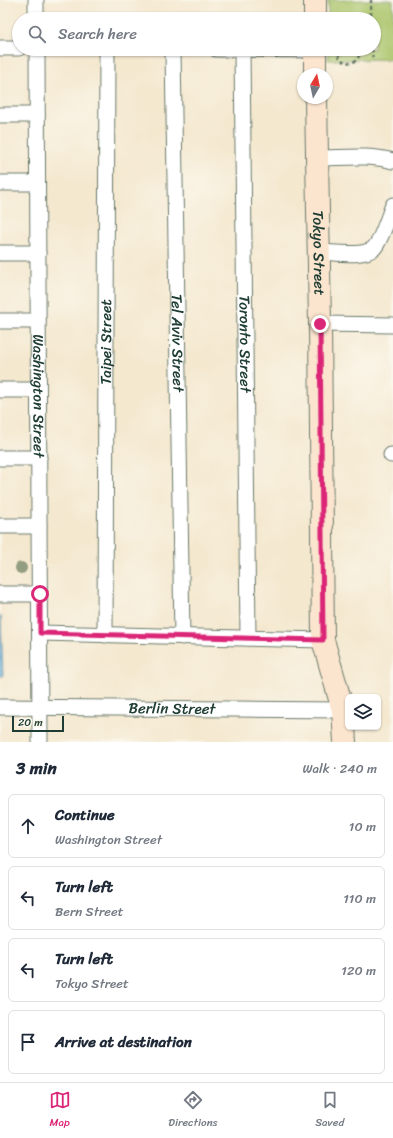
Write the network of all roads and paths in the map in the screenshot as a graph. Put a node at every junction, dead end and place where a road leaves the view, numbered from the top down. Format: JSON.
{"nodes":[{"id":1,"x":36,"y":0,"type":"edge"},
{"id":2,"x":315,"y":0,"type":"edge"},
{"id":3,"x":371,"y":0,"type":"edge"},
{"id":4,"x":36,"y":12,"type":"edge"},
{"id":5,"x":315,"y":12,"type":"edge"},
{"id":6,"x":371,"y":12,"type":"edge"},
{"id":7,"x":0,"y":48,"type":"edge"},
{"id":8,"x":12,"y":48,"type":"edge"},
{"id":9,"x":37,"y":56,"type":"edge"},
{"id":10,"x":107,"y":56,"type":"edge"},
{"id":11,"x":173,"y":56,"type":"edge"},
{"id":12,"x":242,"y":56,"type":"edge"},
{"id":13,"x":315,"y":56,"type":"edge"},
{"id":14,"x":338,"y":56,"type":"edge"},
{"id":15,"x":358,"y":56,"type":"edge"},
{"id":16,"x":373,"y":56,"type":"edge"},
{"id":17,"x":373,"y":61,"type":"dead end"},
{"id":18,"x":315,"y":68,"type":"edge"},
{"id":19,"x":316,"y":104,"type":"edge"},
{"id":20,"x":0,"y":115,"type":"edge"},
{"id":21,"x":37,"y":115,"type":"junction"},
{"id":22,"x":317,"y":158,"type":"junction"},
{"id":23,"x":393,"y":161,"type":"edge"},
{"id":24,"x":37,"y":183,"type":"junction"},
{"id":25,"x":0,"y":184,"type":"edge"},
{"id":26,"x":393,"y":205,"type":"edge"},
{"id":27,"x":319,"y":252,"type":"junction"},
{"id":28,"x":0,"y":253,"type":"edge"},
{"id":29,"x":38,"y":253,"type":"junction"},
{"id":30,"x":0,"y":321,"type":"edge"},
{"id":31,"x":38,"y":321,"type":"junction"},
{"id":32,"x":320,"y":324,"type":"junction"},
{"id":33,"x":393,"y":326,"type":"edge"},
{"id":34,"x":0,"y":390,"type":"edge"},
{"id":35,"x":38,"y":390,"type":"junction"},
{"id":36,"x":0,"y":458,"type":"edge"},
{"id":37,"x":39,"y":458,"type":"junction"},
{"id":38,"x":0,"y":526,"type":"edge"},
{"id":39,"x":39,"y":526,"type":"junction"},
{"id":40,"x":0,"y":594,"type":"edge"},
{"id":41,"x":40,"y":594,"type":"junction"},
{"id":42,"x":40,"y":633,"type":"junction"},
{"id":43,"x":105,"y":635,"type":"junction"},
{"id":44,"x":182,"y":636,"type":"junction"},
{"id":45,"x":248,"y":638,"type":"junction"},
{"id":46,"x":323,"y":640,"type":"junction"},
{"id":47,"x":0,"y":707,"type":"edge"},
{"id":48,"x":40,"y":708,"type":"junction"},
{"id":49,"x":343,"y":710,"type":"junction"},
{"id":50,"x":40,"y":742,"type":"edge"},
{"id":51,"x":345,"y":742,"type":"edge"}],
"edges":[{"from":1,"to":4,"type":"street"},
{"from":2,"to":5,"type":"street"},
{"from":3,"to":6,"type":"path"},
{"from":7,"to":8,"type":"street"},
{"from":9,"to":21,"type":"street","name":"Washington Street"},
{"from":10,"to":43,"type":"street","name":"Taipei Street"},
{"from":11,"to":44,"type":"street","name":"Tel Aviv Street"},
{"from":12,"to":45,"type":"street","name":"Toronto Street"},
{"from":13,"to":18,"type":"street"},
{"from":14,"to":15,"type":"path"},
{"from":16,"to":17,"type":"path"},
{"from":19,"to":22,"type":"street","name":"Tokyo Street"},
{"from":20,"to":21,"type":"street"},
{"from":21,"to":24,"type":"street","name":"Washington Street"},
{"from":22,"to":23,"type":"street"},
{"from":22,"to":27,"type":"street","name":"Tokyo Street"},
{"from":24,"to":25,"type":"street"},
{"from":24,"to":29,"type":"street","name":"Washington Street"},
{"from":26,"to":27,"type":"street"},
{"from":27,"to":32,"type":"street","name":"Tokyo Street"},
{"from":28,"to":29,"type":"street"},
{"from":29,"to":31,"type":"street","name":"Washington Street"},
{"from":30,"to":31,"type":"street"},
{"from":31,"to":35,"type":"street","name":"Washington Street"},
{"from":32,"to":33,"type":"street"},
{"from":32,"to":46,"type":"street","name":"Tokyo Street"},
{"from":34,"to":35,"type":"street"},
{"from":35,"to":37,"type":"street","name":"Washington Street"},
{"from":36,"to":37,"type":"street"},
{"from":37,"to":39,"type":"street","name":"Washington Street"},
{"from":38,"to":39,"type":"street"},
{"from":39,"to":41,"type":"street","name":"Washington Street"},
{"from":40,"to":41,"type":"street"},
{"from":41,"to":42,"type":"street","name":"Washington Street"},
{"from":42,"to":43,"type":"street"},
{"from":42,"to":48,"type":"street","name":"Washington Street"},
{"from":43,"to":44,"type":"street"},
{"from":44,"to":45,"type":"street"},
{"from":45,"to":46,"type":"street"},
{"from":46,"to":49,"type":"street","name":"Tokyo Street"},
{"from":47,"to":48,"type":"street","name":"Berlin Street"},
{"from":48,"to":49,"type":"street","name":"Berlin Street"},
{"from":48,"to":50,"type":"street","name":"Washington Street"},
{"from":49,"to":51,"type":"street","name":"Tokyo Street"}]}
